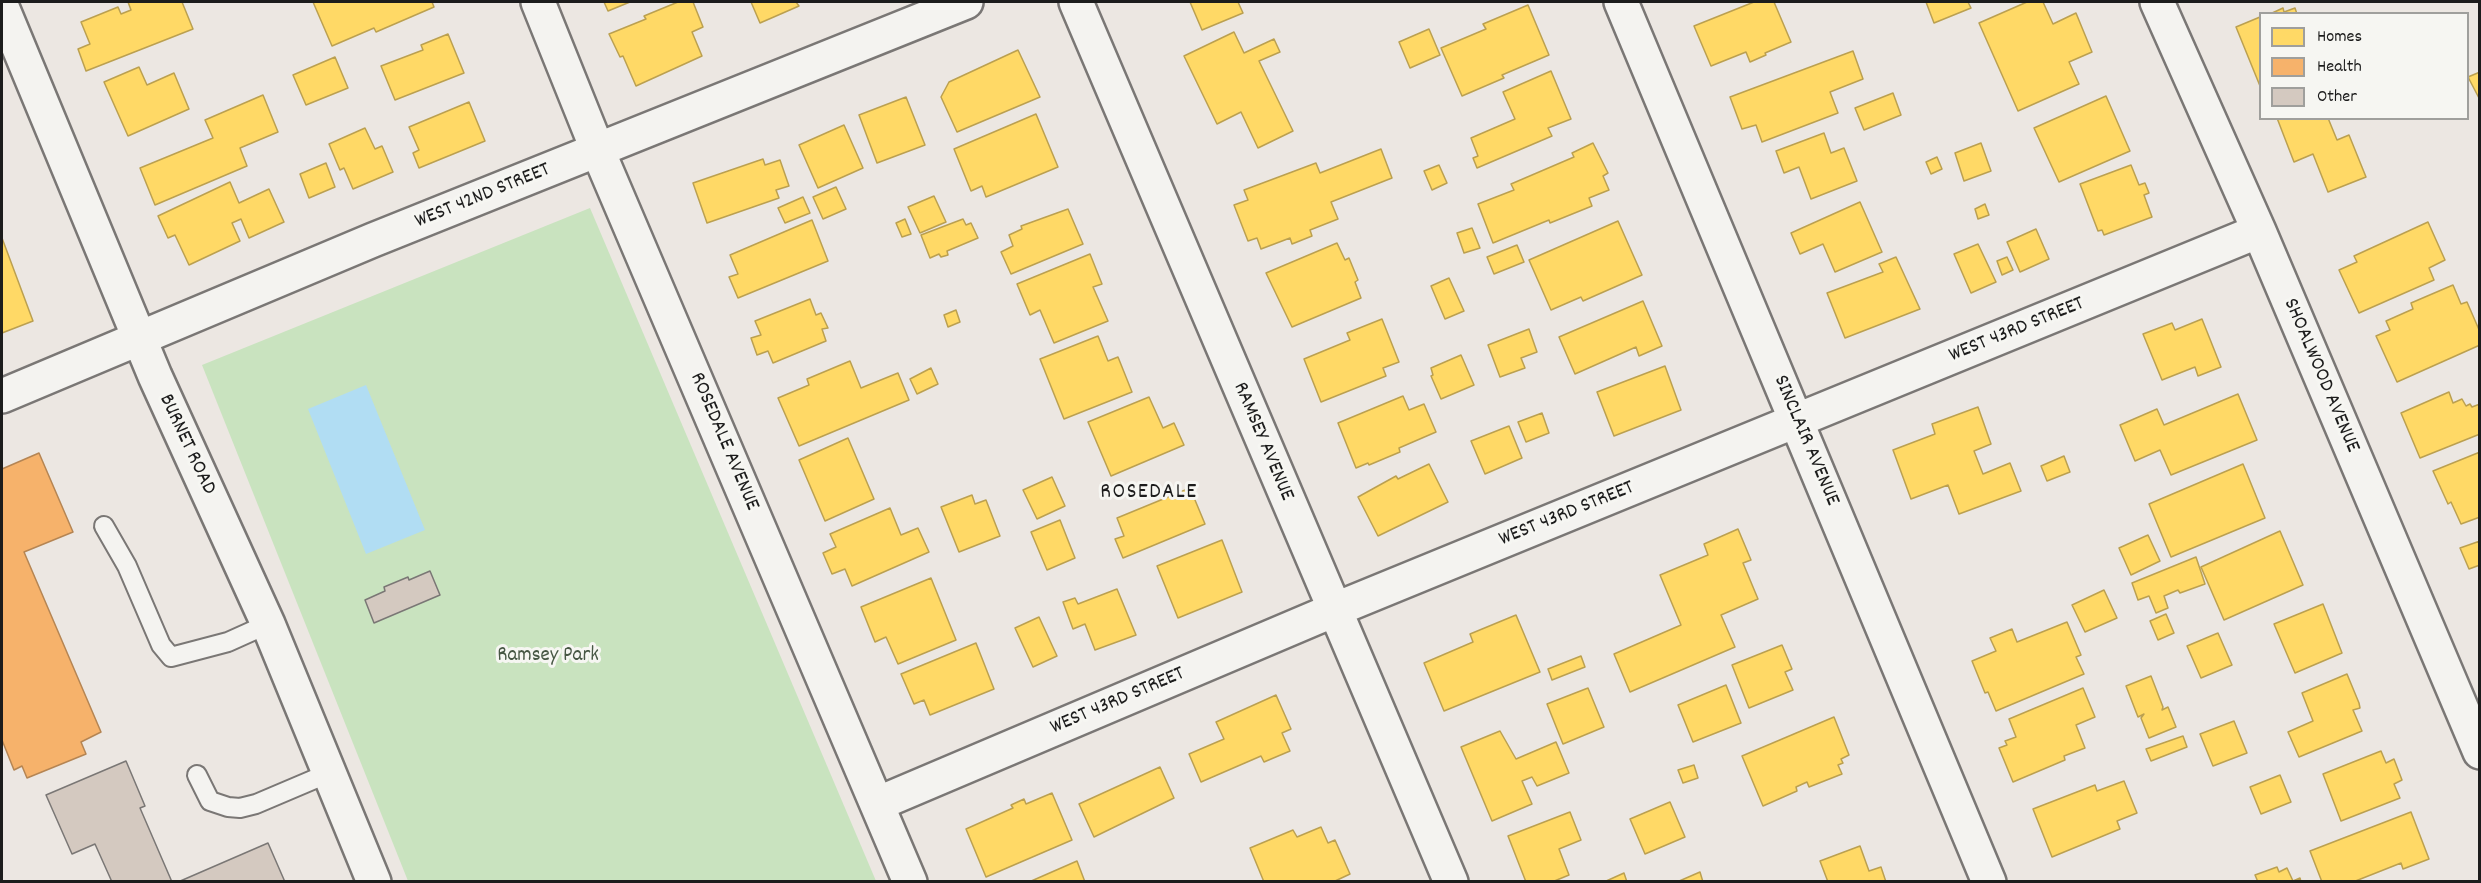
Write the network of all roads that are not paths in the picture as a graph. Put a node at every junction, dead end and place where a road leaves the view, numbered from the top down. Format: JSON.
{"nodes":[{"id":1,"x":538,"y":2,"type":"edge"},
{"id":2,"x":966,"y":2,"type":"edge"},
{"id":3,"x":1076,"y":2,"type":"edge"},
{"id":4,"x":1621,"y":2,"type":"edge"},
{"id":5,"x":2157,"y":2,"type":"edge"},
{"id":6,"x":2,"y":7,"type":"edge"},
{"id":7,"x":598,"y":151,"type":"junction"},
{"id":8,"x":2259,"y":231,"type":"junction"},
{"id":9,"x":140,"y":339,"type":"junction"},
{"id":10,"x":2,"y":396,"type":"edge"},
{"id":11,"x":1797,"y":422,"type":"junction"},
{"id":12,"x":104,"y":526,"type":"dead end"},
{"id":13,"x":1334,"y":610,"type":"junction"},
{"id":14,"x":268,"y":624,"type":"junction"},
{"id":15,"x":2480,"y":753,"type":"edge"},
{"id":16,"x":329,"y":773,"type":"junction"},
{"id":17,"x":197,"y":775,"type":"dead end"},
{"id":18,"x":877,"y":804,"type":"junction"},
{"id":19,"x":374,"y":882,"type":"edge"},
{"id":20,"x":910,"y":882,"type":"edge"},
{"id":21,"x":1451,"y":882,"type":"edge"},
{"id":22,"x":1989,"y":882,"type":"edge"}],
"edges":[{"from":1,"to":7,"type":"street","name":"ROSEDALE AVENUE"},
{"from":2,"to":7,"type":"street","name":"WEST 42ND STREET"},
{"from":3,"to":13,"type":"street","name":"RAMSEY AVENUE"},
{"from":4,"to":11,"type":"street","name":"SINCLAIR AVENUE"},
{"from":5,"to":8,"type":"street","name":"SHOALWOOD AVENUE"},
{"from":6,"to":9,"type":"street","name":"BURNET ROAD"},
{"from":7,"to":9,"type":"street","name":"WEST 42ND STREET"},
{"from":7,"to":18,"type":"street","name":"ROSEDALE AVENUE"},
{"from":8,"to":11,"type":"street","name":"WEST 43RD STREET"},
{"from":8,"to":15,"type":"street","name":"SHOALWOOD AVENUE"},
{"from":9,"to":10,"type":"street","name":"WEST 42ND STREET"},
{"from":9,"to":14,"type":"street","name":"BURNET ROAD"},
{"from":11,"to":13,"type":"street","name":"WEST 43RD STREET"},
{"from":11,"to":22,"type":"street","name":"SINCLAIR AVENUE"},
{"from":12,"to":14,"type":"lane"},
{"from":13,"to":18,"type":"street","name":"WEST 43RD STREET"},
{"from":13,"to":21,"type":"street","name":"RAMSEY AVENUE"},
{"from":14,"to":16,"type":"street","name":"BURNET ROAD"},
{"from":16,"to":17,"type":"lane"},
{"from":16,"to":19,"type":"street","name":"BURNET ROAD"},
{"from":18,"to":20,"type":"street","name":"ROSEDALE AVENUE"}]}
